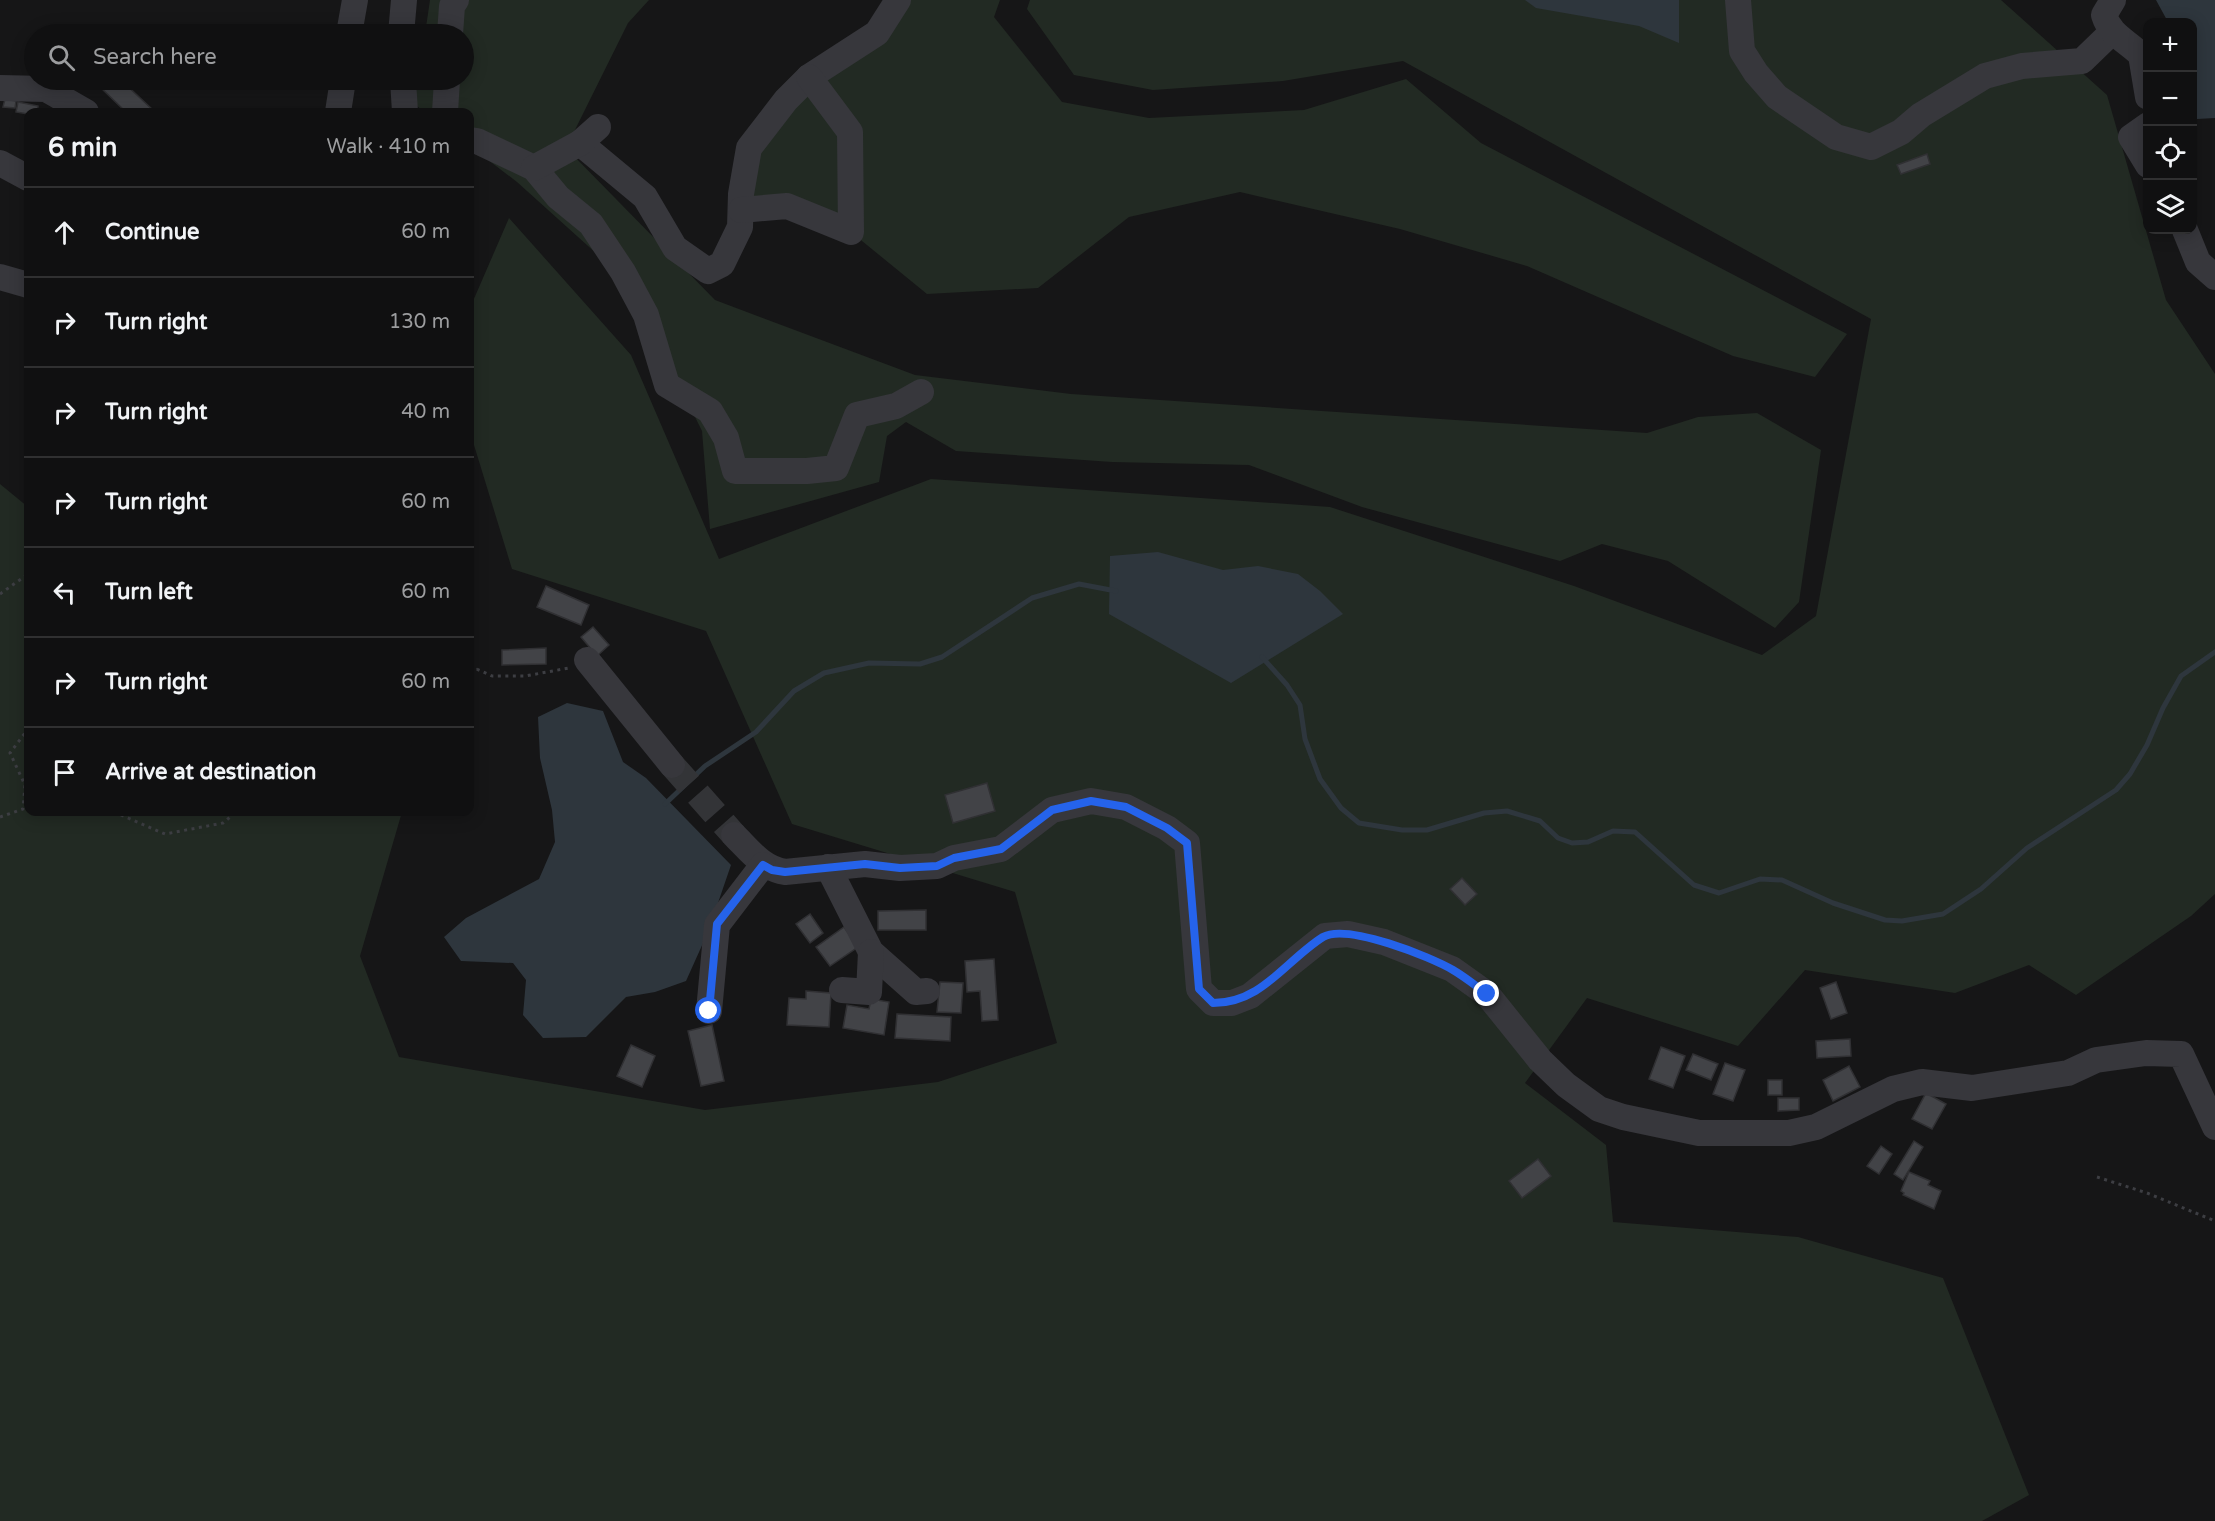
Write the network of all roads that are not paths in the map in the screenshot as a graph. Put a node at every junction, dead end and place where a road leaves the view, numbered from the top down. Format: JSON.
{"nodes":[{"id":1,"x":355,"y":0,"type":"edge"},
{"id":2,"x":404,"y":0,"type":"edge"},
{"id":3,"x":456,"y":0,"type":"edge"},
{"id":4,"x":898,"y":0,"type":"edge"},
{"id":5,"x":1738,"y":0,"type":"edge"},
{"id":6,"x":2114,"y":0,"type":"edge"},
{"id":7,"x":351,"y":24,"type":"edge"},
{"id":8,"x":400,"y":24,"type":"edge"},
{"id":9,"x":451,"y":24,"type":"edge"},
{"id":10,"x":2112,"y":32,"type":"junction"},
{"id":11,"x":2144,"y":72,"type":"edge"},
{"id":12,"x":809,"y":76,"type":"junction"},
{"id":13,"x":0,"y":88,"type":"edge"},
{"id":14,"x":24,"y":89,"type":"edge"},
{"id":15,"x":48,"y":90,"type":"edge"},
{"id":16,"x":341,"y":90,"type":"edge"},
{"id":17,"x":404,"y":90,"type":"edge"},
{"id":18,"x":446,"y":90,"type":"edge"},
{"id":19,"x":79,"y":108,"type":"edge"},
{"id":20,"x":339,"y":108,"type":"edge"},
{"id":21,"x":405,"y":108,"type":"edge"},
{"id":22,"x":445,"y":108,"type":"edge"},
{"id":23,"x":2143,"y":129,"type":"edge"},
{"id":24,"x":474,"y":141,"type":"edge"},
{"id":25,"x":2143,"y":156,"type":"edge"},
{"id":26,"x":0,"y":163,"type":"edge"},
{"id":27,"x":534,"y":168,"type":"junction"},
{"id":28,"x":24,"y":176,"type":"edge"},
{"id":29,"x":741,"y":210,"type":"junction"},
{"id":30,"x":2187,"y":234,"type":"edge"},
{"id":31,"x":2215,"y":277,"type":"edge"},
{"id":32,"x":0,"y":278,"type":"edge"},
{"id":33,"x":24,"y":284,"type":"edge"},
{"id":34,"x":921,"y":392,"type":"dead end"},
{"id":35,"x":587,"y":660,"type":"road end"},
{"id":36,"x":672,"y":765,"type":"tunnel mouth"},
{"id":37,"x":734,"y":835,"type":"tunnel mouth"},
{"id":38,"x":763,"y":865,"type":"junction"},
{"id":39,"x":828,"y":867,"type":"junction"},
{"id":40,"x":871,"y":952,"type":"junction"},
{"id":41,"x":842,"y":990,"type":"dead end"},
{"id":42,"x":927,"y":991,"type":"dead end"},
{"id":43,"x":709,"y":1011,"type":"dead end"},
{"id":44,"x":2215,"y":1127,"type":"edge"}],
"edges":[{"from":1,"to":7,"type":"street"},
{"from":2,"to":8,"type":"street"},
{"from":3,"to":9,"type":"street"},
{"from":4,"to":12,"type":"street"},
{"from":5,"to":10,"type":"street"},
{"from":6,"to":10,"type":"street"},
{"from":10,"to":11,"type":"street"},
{"from":12,"to":29,"type":"street"},
{"from":12,"to":29,"type":"street"},
{"from":13,"to":14,"type":"street"},
{"from":15,"to":19,"type":"street"},
{"from":16,"to":20,"type":"street"},
{"from":17,"to":21,"type":"street"},
{"from":18,"to":22,"type":"street"},
{"from":23,"to":25,"type":"street"},
{"from":24,"to":27,"type":"street"},
{"from":26,"to":28,"type":"street"},
{"from":27,"to":29,"type":"street"},
{"from":27,"to":34,"type":"street"},
{"from":30,"to":31,"type":"street"},
{"from":32,"to":33,"type":"street"},
{"from":35,"to":36,"type":"street"},
{"from":37,"to":38,"type":"street"},
{"from":38,"to":39,"type":"street"},
{"from":38,"to":43,"type":"street"},
{"from":39,"to":40,"type":"street"},
{"from":39,"to":44,"type":"street"},
{"from":40,"to":41,"type":"street"},
{"from":40,"to":42,"type":"street"}]}
